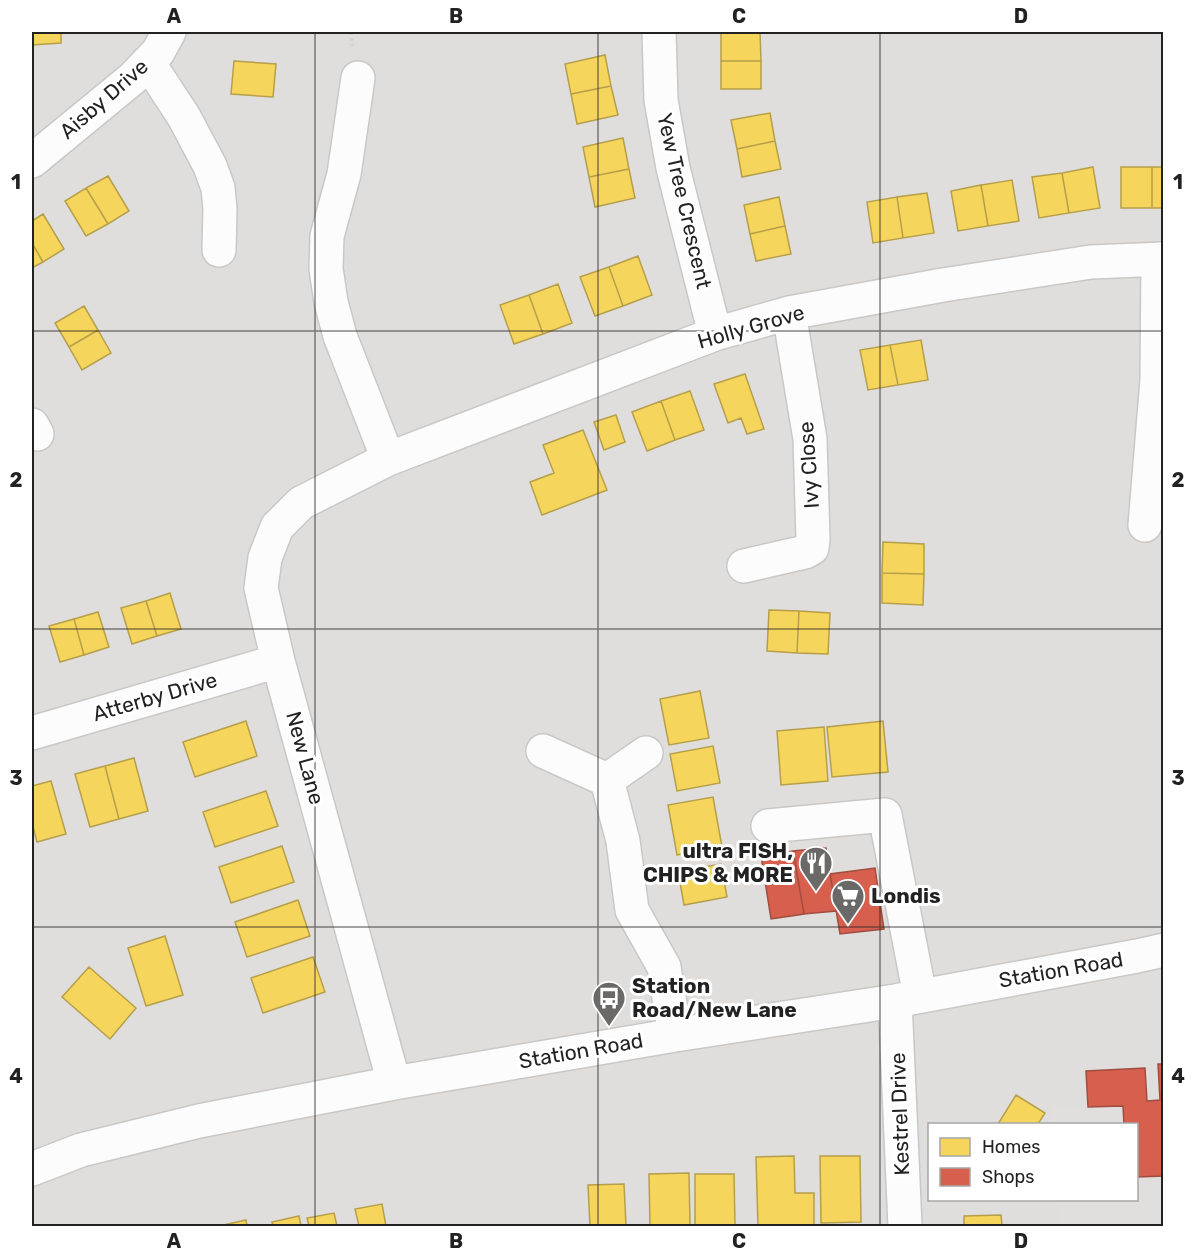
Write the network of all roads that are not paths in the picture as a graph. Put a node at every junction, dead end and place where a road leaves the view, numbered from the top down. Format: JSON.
{"nodes":[{"id":1,"x":169,"y":32,"type":"edge"},
{"id":2,"x":658,"y":32,"type":"edge"},
{"id":3,"x":148,"y":62,"type":"junction"},
{"id":4,"x":358,"y":78,"type":"dead end"},
{"id":5,"x":32,"y":161,"type":"edge"},
{"id":6,"x":219,"y":250,"type":"dead end"},
{"id":7,"x":1161,"y":259,"type":"edge"},
{"id":8,"x":789,"y":313,"type":"junction"},
{"id":9,"x":715,"y":334,"type":"junction"},
{"id":10,"x":388,"y":459,"type":"junction"},
{"id":11,"x":358,"y":473,"type":"joint"},
{"id":12,"x":1145,"y":525,"type":"dead end"},
{"id":13,"x":744,"y":566,"type":"dead end"},
{"id":14,"x":278,"y":661,"type":"junction"},
{"id":15,"x":32,"y":733,"type":"edge"},
{"id":16,"x":543,"y":751,"type":"dead end"},
{"id":17,"x":646,"y":753,"type":"dead end"},
{"id":18,"x":607,"y":780,"type":"junction"},
{"id":19,"x":768,"y":826,"type":"dead end"},
{"id":20,"x":1155,"y":958,"type":"edge"},
{"id":21,"x":908,"y":998,"type":"junction"},
{"id":22,"x":675,"y":1035,"type":"junction"},
{"id":23,"x":394,"y":1083,"type":"junction"},
{"id":24,"x":32,"y":1169,"type":"edge"},
{"id":25,"x":905,"y":1227,"type":"edge"}],
"edges":[{"from":1,"to":3,"type":"street","name":"Aisby Drive"},
{"from":2,"to":9,"type":"street","name":"Yew Tree Crescent"},
{"from":3,"to":5,"type":"street","name":"Aisby Drive"},
{"from":3,"to":6,"type":"street"},
{"from":4,"to":10,"type":"street"},
{"from":7,"to":8,"type":"street","name":"Holly Grove"},
{"from":7,"to":12,"type":"street"},
{"from":8,"to":9,"type":"street","name":"Holly Grove"},
{"from":8,"to":13,"type":"street","name":"Ivy Close"},
{"from":9,"to":10,"type":"street","name":"Holly Grove"},
{"from":10,"to":11,"type":"street","name":"Holly Grove"},
{"from":11,"to":14,"type":"street","name":"New Lane"},
{"from":14,"to":15,"type":"street","name":"Atterby Drive"},
{"from":14,"to":23,"type":"street","name":"New Lane"},
{"from":16,"to":18,"type":"street"},
{"from":17,"to":18,"type":"street"},
{"from":18,"to":22,"type":"street"},
{"from":19,"to":21,"type":"street","name":"Kestrel Drive"},
{"from":20,"to":21,"type":"street","name":"Station Road"},
{"from":21,"to":22,"type":"street","name":"Station Road"},
{"from":21,"to":25,"type":"street","name":"Kestrel Drive"},
{"from":22,"to":23,"type":"street","name":"Station Road"},
{"from":23,"to":24,"type":"street","name":"Station Road"}]}
